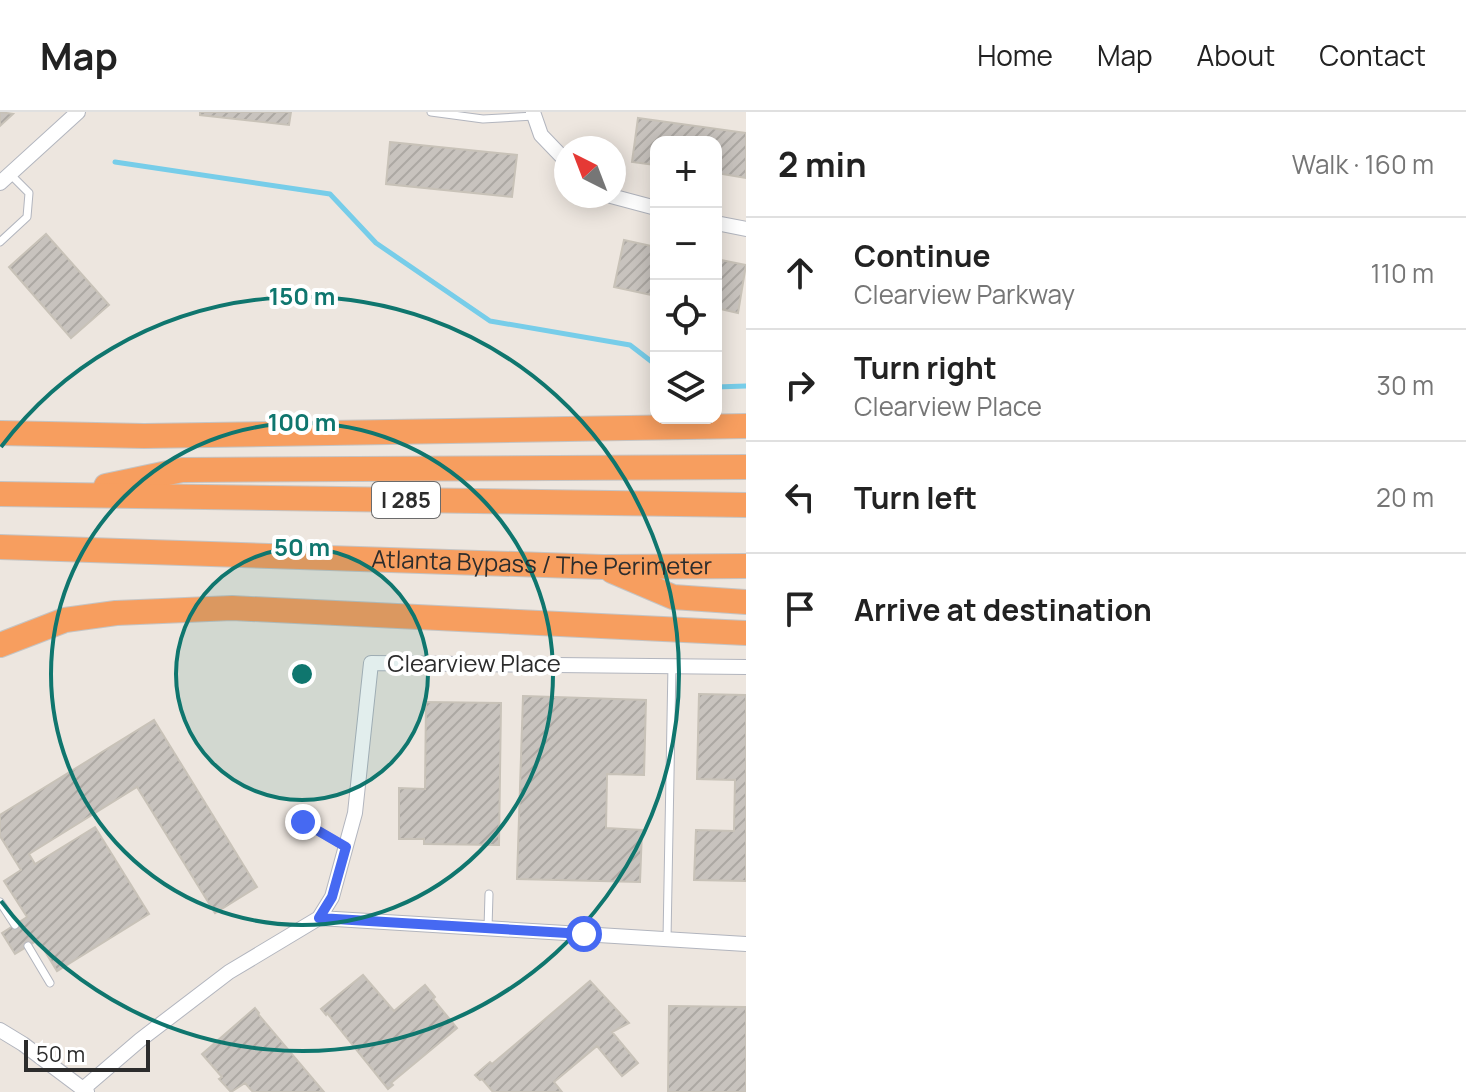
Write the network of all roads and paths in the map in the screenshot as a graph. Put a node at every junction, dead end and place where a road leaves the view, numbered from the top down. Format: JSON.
{"nodes":[{"id":1,"x":78,"y":112,"type":"edge"},
{"id":2,"x":431,"y":112,"type":"edge"},
{"id":3,"x":533,"y":114,"type":"edge"},
{"id":4,"x":554,"y":149,"type":"edge"},
{"id":5,"x":5,"y":178,"type":"edge"},
{"id":6,"x":626,"y":200,"type":"edge"},
{"id":7,"x":650,"y":206,"type":"edge"},
{"id":8,"x":722,"y":224,"type":"edge"},
{"id":9,"x":746,"y":229,"type":"edge"},
{"id":10,"x":0,"y":242,"type":"edge"},
{"id":11,"x":746,"y":426,"type":"edge"},
{"id":12,"x":0,"y":433,"type":"edge"},
{"id":13,"x":746,"y":467,"type":"edge"},
{"id":14,"x":0,"y":494,"type":"edge"},
{"id":15,"x":65,"y":495,"type":"junction"},
{"id":16,"x":746,"y":505,"type":"edge"},
{"id":17,"x":0,"y":547,"type":"edge"},
{"id":18,"x":746,"y":566,"type":"edge"},
{"id":19,"x":603,"y":567,"type":"junction"},
{"id":20,"x":746,"y":602,"type":"edge"},
{"id":21,"x":746,"y":633,"type":"edge"},
{"id":22,"x":0,"y":645,"type":"edge"},
{"id":23,"x":672,"y":665,"type":"junction"},
{"id":24,"x":746,"y":667,"type":"edge"},
{"id":25,"x":303,"y":822,"type":"dead end"},
{"id":26,"x":346,"y":847,"type":"junction"},
{"id":27,"x":489,"y":894,"type":"dead end"},
{"id":28,"x":0,"y":902,"type":"edge"},
{"id":29,"x":319,"y":918,"type":"junction"},
{"id":30,"x":15,"y":925,"type":"dead end"},
{"id":31,"x":488,"y":928,"type":"junction"},
{"id":32,"x":667,"y":939,"type":"junction"},
{"id":33,"x":746,"y":944,"type":"edge"},
{"id":34,"x":28,"y":946,"type":"dead end"},
{"id":35,"x":50,"y":983,"type":"dead end"},
{"id":36,"x":0,"y":1030,"type":"edge"},
{"id":37,"x":85,"y":1090,"type":"edge"}],
"edges":[{"from":1,"to":5,"type":"street"},
{"from":2,"to":3,"type":"lane"},
{"from":3,"to":4,"type":"street"},
{"from":5,"to":10,"type":"lane"},
{"from":6,"to":7,"type":"street"},
{"from":8,"to":9,"type":"street"},
{"from":11,"to":12,"type":"highway"},
{"from":13,"to":15,"type":"highway"},
{"from":14,"to":15,"type":"highway","number":"I 285"},
{"from":15,"to":16,"type":"highway","number":"I 285"},
{"from":17,"to":19,"type":"highway","name":"Atlanta Bypass / The Perimeter"},
{"from":18,"to":19,"type":"highway","name":"Atlanta Bypass / The Perimeter"},
{"from":19,"to":20,"type":"highway"},
{"from":21,"to":22,"type":"highway"},
{"from":23,"to":24,"type":"street","name":"Clearview Place"},
{"from":23,"to":26,"type":"street","name":"Clearview Place"},
{"from":23,"to":32,"type":"lane"},
{"from":25,"to":26,"type":"lane"},
{"from":26,"to":29,"type":"street","name":"Clearview Place"},
{"from":27,"to":31,"type":"lane"},
{"from":28,"to":30,"type":"lane"},
{"from":29,"to":31,"type":"street"},
{"from":29,"to":37,"type":"street"},
{"from":31,"to":32,"type":"street"},
{"from":32,"to":33,"type":"street"},
{"from":34,"to":35,"type":"lane"},
{"from":36,"to":37,"type":"street"}]}
